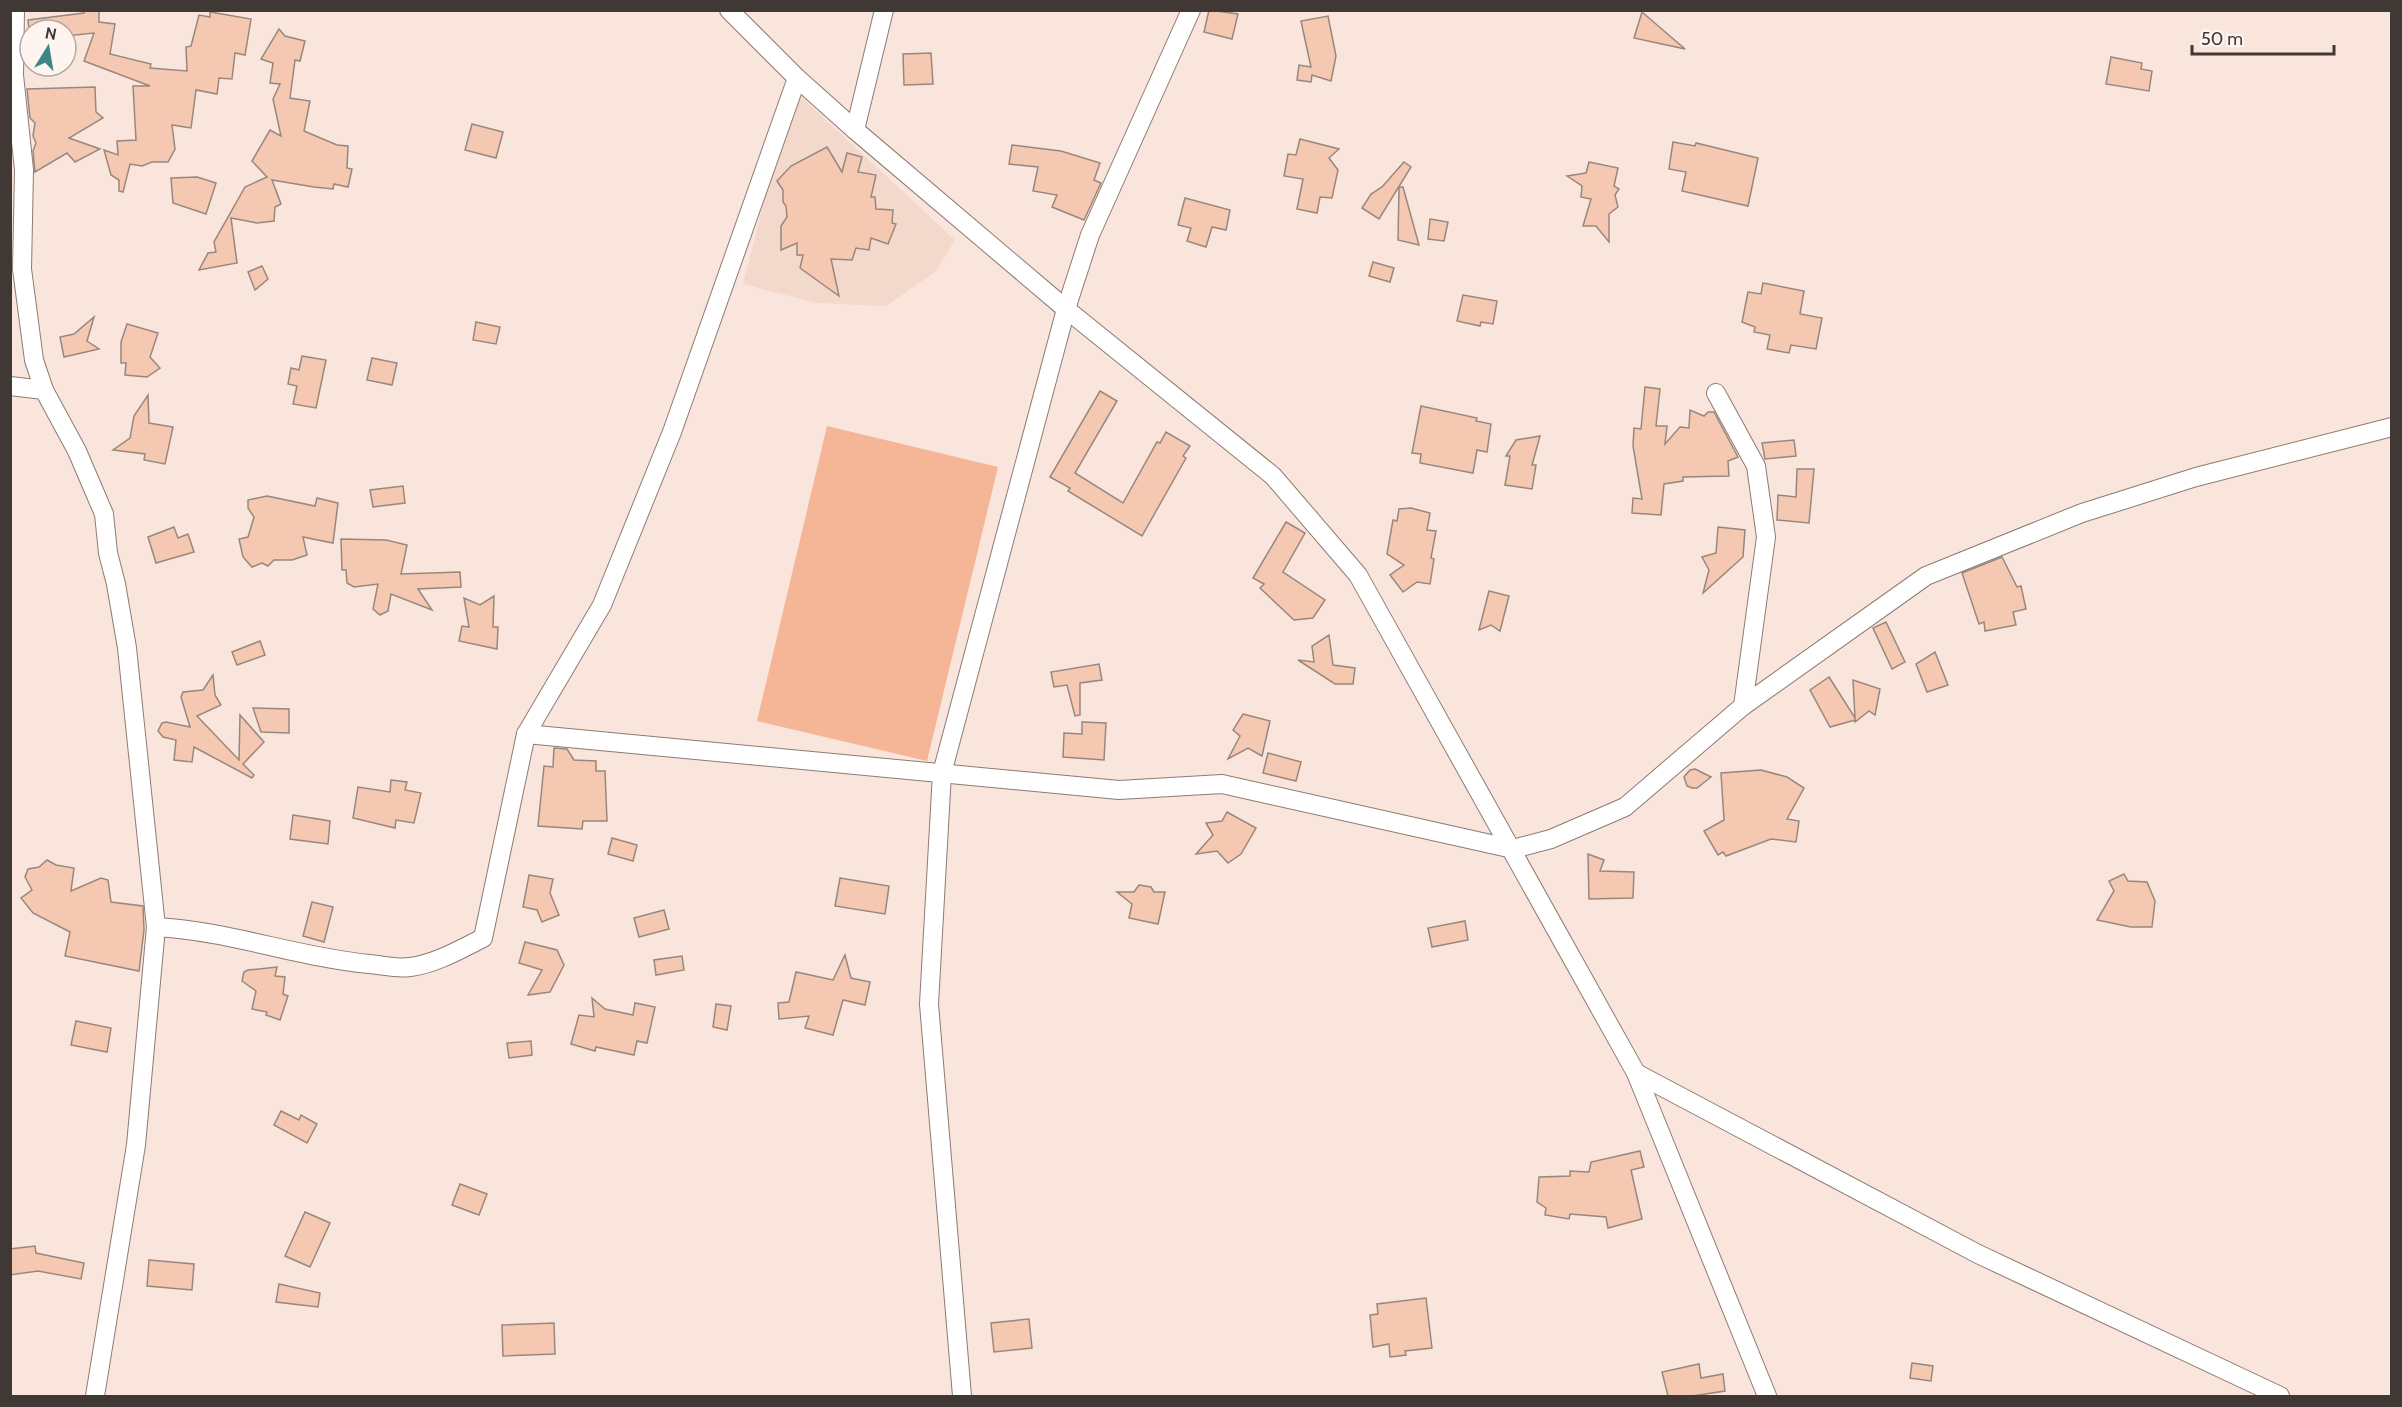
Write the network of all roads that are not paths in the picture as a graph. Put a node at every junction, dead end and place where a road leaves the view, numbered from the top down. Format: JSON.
{"nodes":[{"id":1,"x":15,"y":10,"type":"edge"},
{"id":2,"x":729,"y":10,"type":"edge"},
{"id":3,"x":884,"y":10,"type":"edge"},
{"id":4,"x":1191,"y":10,"type":"edge"},
{"id":5,"x":797,"y":78,"type":"junction"},
{"id":6,"x":855,"y":130,"type":"junction"},
{"id":7,"x":1066,"y":309,"type":"junction"},
{"id":8,"x":10,"y":386,"type":"edge"},
{"id":9,"x":44,"y":390,"type":"junction"},
{"id":10,"x":1716,"y":393,"type":"dead end"},
{"id":11,"x":2391,"y":427,"type":"edge"},
{"id":12,"x":1743,"y":706,"type":"junction"},
{"id":13,"x":526,"y":734,"type":"junction"},
{"id":14,"x":942,"y":773,"type":"junction"},
{"id":15,"x":1513,"y":849,"type":"junction"},
{"id":16,"x":156,"y":927,"type":"junction"},
{"id":17,"x":1636,"y":1073,"type":"junction"},
{"id":18,"x":95,"y":1396,"type":"edge"},
{"id":19,"x":962,"y":1396,"type":"edge"},
{"id":20,"x":1767,"y":1396,"type":"edge"},
{"id":21,"x":2280,"y":1396,"type":"edge"}],
"edges":[{"from":1,"to":9,"type":"street"},
{"from":2,"to":5,"type":"street"},
{"from":3,"to":6,"type":"street"},
{"from":4,"to":7,"type":"street"},
{"from":5,"to":6,"type":"street"},
{"from":5,"to":13,"type":"street"},
{"from":6,"to":7,"type":"street"},
{"from":7,"to":14,"type":"street"},
{"from":7,"to":15,"type":"street"},
{"from":8,"to":9,"type":"street"},
{"from":9,"to":16,"type":"street"},
{"from":10,"to":12,"type":"street"},
{"from":11,"to":12,"type":"street"},
{"from":12,"to":15,"type":"street"},
{"from":13,"to":14,"type":"street"},
{"from":13,"to":16,"type":"street"},
{"from":14,"to":15,"type":"street"},
{"from":14,"to":19,"type":"street"},
{"from":15,"to":17,"type":"street"},
{"from":16,"to":18,"type":"street"},
{"from":17,"to":20,"type":"street"},
{"from":17,"to":21,"type":"street"}]}
